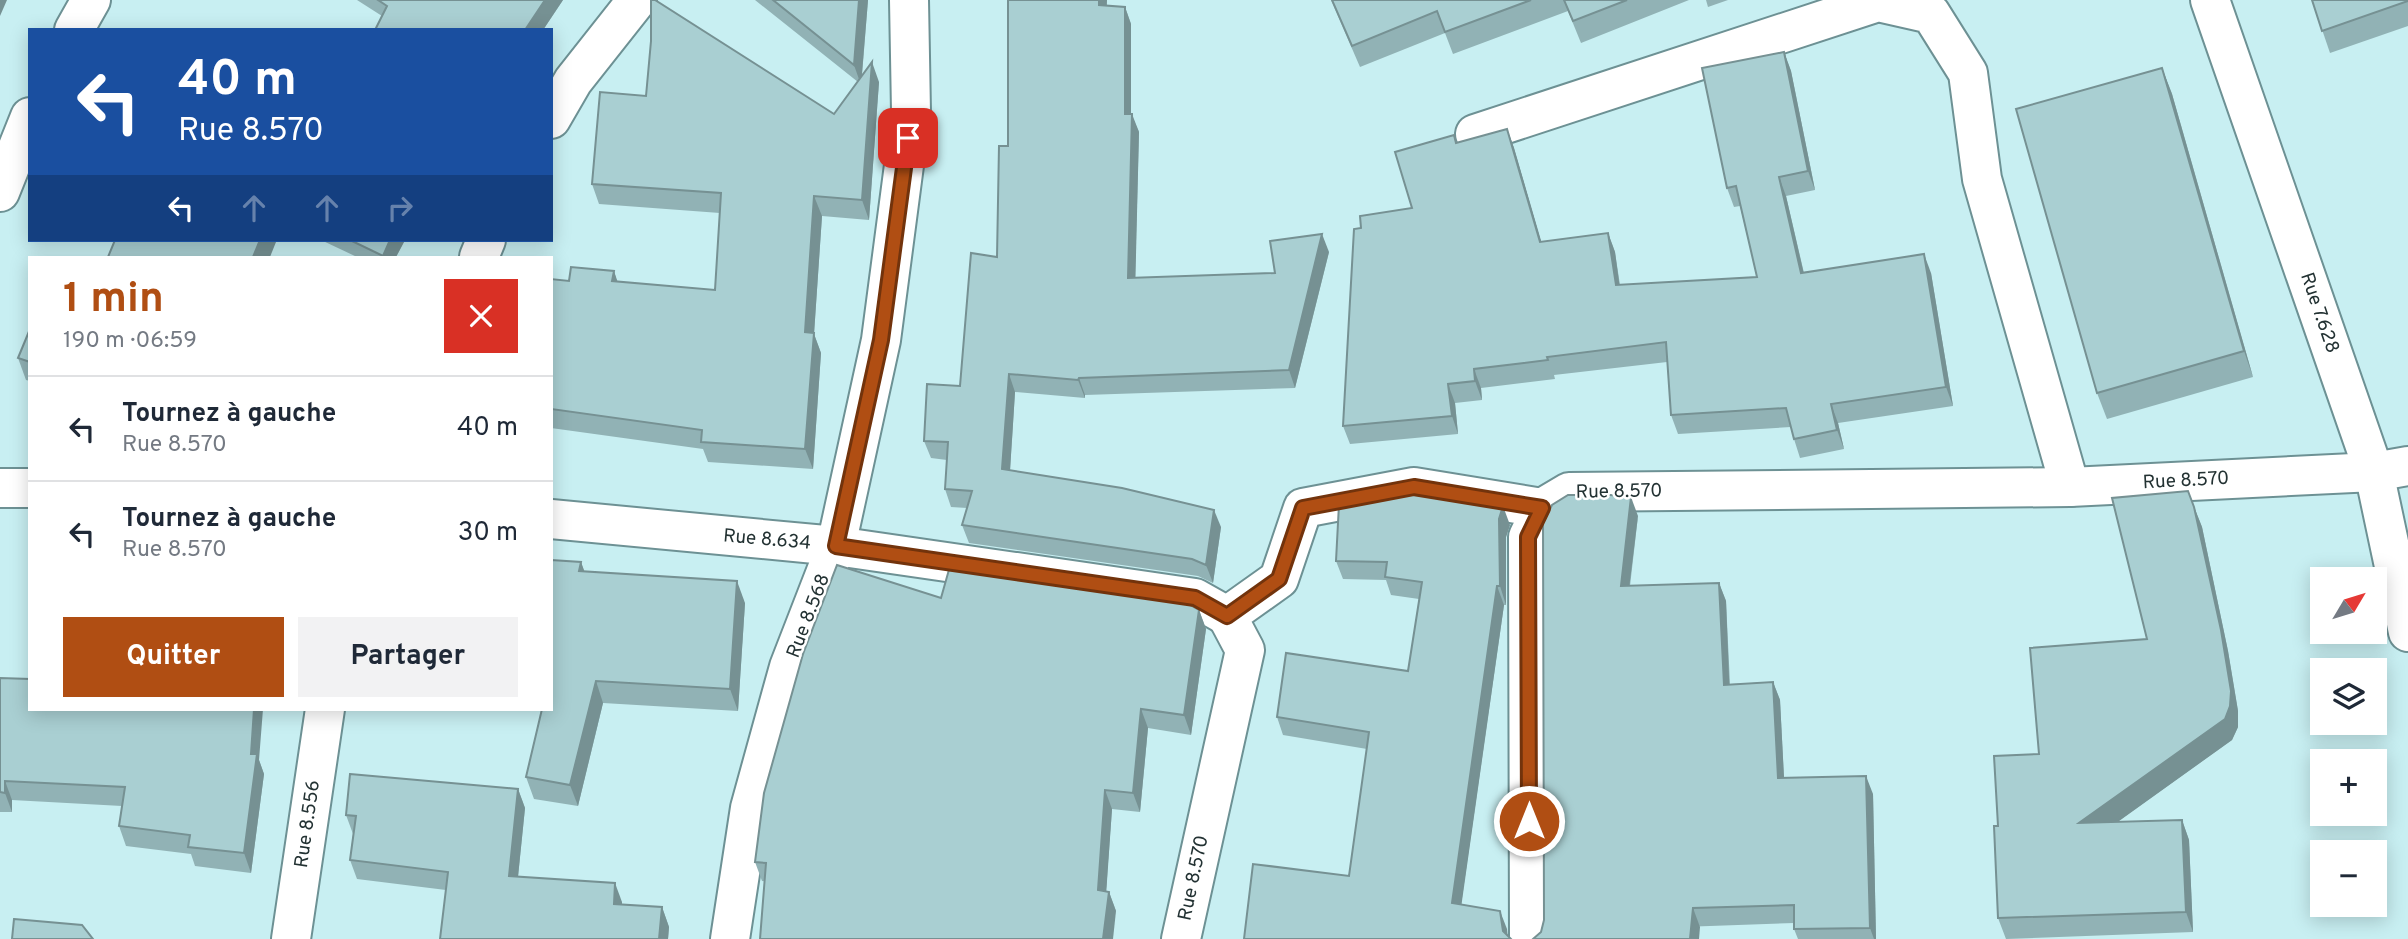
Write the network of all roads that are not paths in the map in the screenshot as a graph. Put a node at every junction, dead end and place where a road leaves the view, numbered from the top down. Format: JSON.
{"nodes":[{"id":1,"x":91,"y":0,"type":"edge"},
{"id":2,"x":637,"y":0,"type":"edge"},
{"id":3,"x":909,"y":0,"type":"edge"},
{"id":4,"x":2210,"y":0,"type":"edge"},
{"id":5,"x":75,"y":28,"type":"edge"},
{"id":6,"x":553,"y":116,"type":"edge"},
{"id":7,"x":28,"y":122,"type":"edge"},
{"id":8,"x":1475,"y":134,"type":"dead end"},
{"id":9,"x":0,"y":192,"type":"edge"},
{"id":10,"x":2391,"y":469,"type":"edge"},
{"id":11,"x":2070,"y":487,"type":"junction"},
{"id":12,"x":0,"y":488,"type":"edge"},
{"id":13,"x":28,"y":488,"type":"edge"},
{"id":14,"x":1542,"y":508,"type":"junction"},
{"id":15,"x":553,"y":519,"type":"edge"},
{"id":16,"x":836,"y":546,"type":"junction"},
{"id":17,"x":1227,"y":616,"type":"junction"},
{"id":18,"x":2408,"y":632,"type":"edge"},
{"id":19,"x":325,"y":711,"type":"edge"},
{"id":20,"x":291,"y":939,"type":"edge"},
{"id":21,"x":730,"y":939,"type":"edge"},
{"id":22,"x":1181,"y":939,"type":"edge"},
{"id":23,"x":1529,"y":939,"type":"edge"}],
"edges":[{"from":1,"to":5,"type":"street"},
{"from":2,"to":6,"type":"street"},
{"from":3,"to":16,"type":"street","name":"Rue 8.568"},
{"from":4,"to":10,"type":"street","name":"Rue 7.628"},
{"from":7,"to":9,"type":"street"},
{"from":8,"to":11,"type":"street"},
{"from":10,"to":11,"type":"street","name":"Rue 8.570"},
{"from":10,"to":18,"type":"street","name":"Rue 7.628"},
{"from":11,"to":14,"type":"street","name":"Rue 8.570"},
{"from":12,"to":13,"type":"street"},
{"from":14,"to":17,"type":"street"},
{"from":14,"to":23,"type":"street"},
{"from":15,"to":16,"type":"street","name":"Rue 8.634"},
{"from":16,"to":17,"type":"street","name":"Rue 8.634"},
{"from":16,"to":21,"type":"street","name":"Rue 8.568"},
{"from":17,"to":22,"type":"street","name":"Rue 8.570"},
{"from":19,"to":20,"type":"street","name":"Rue 8.556"}]}
